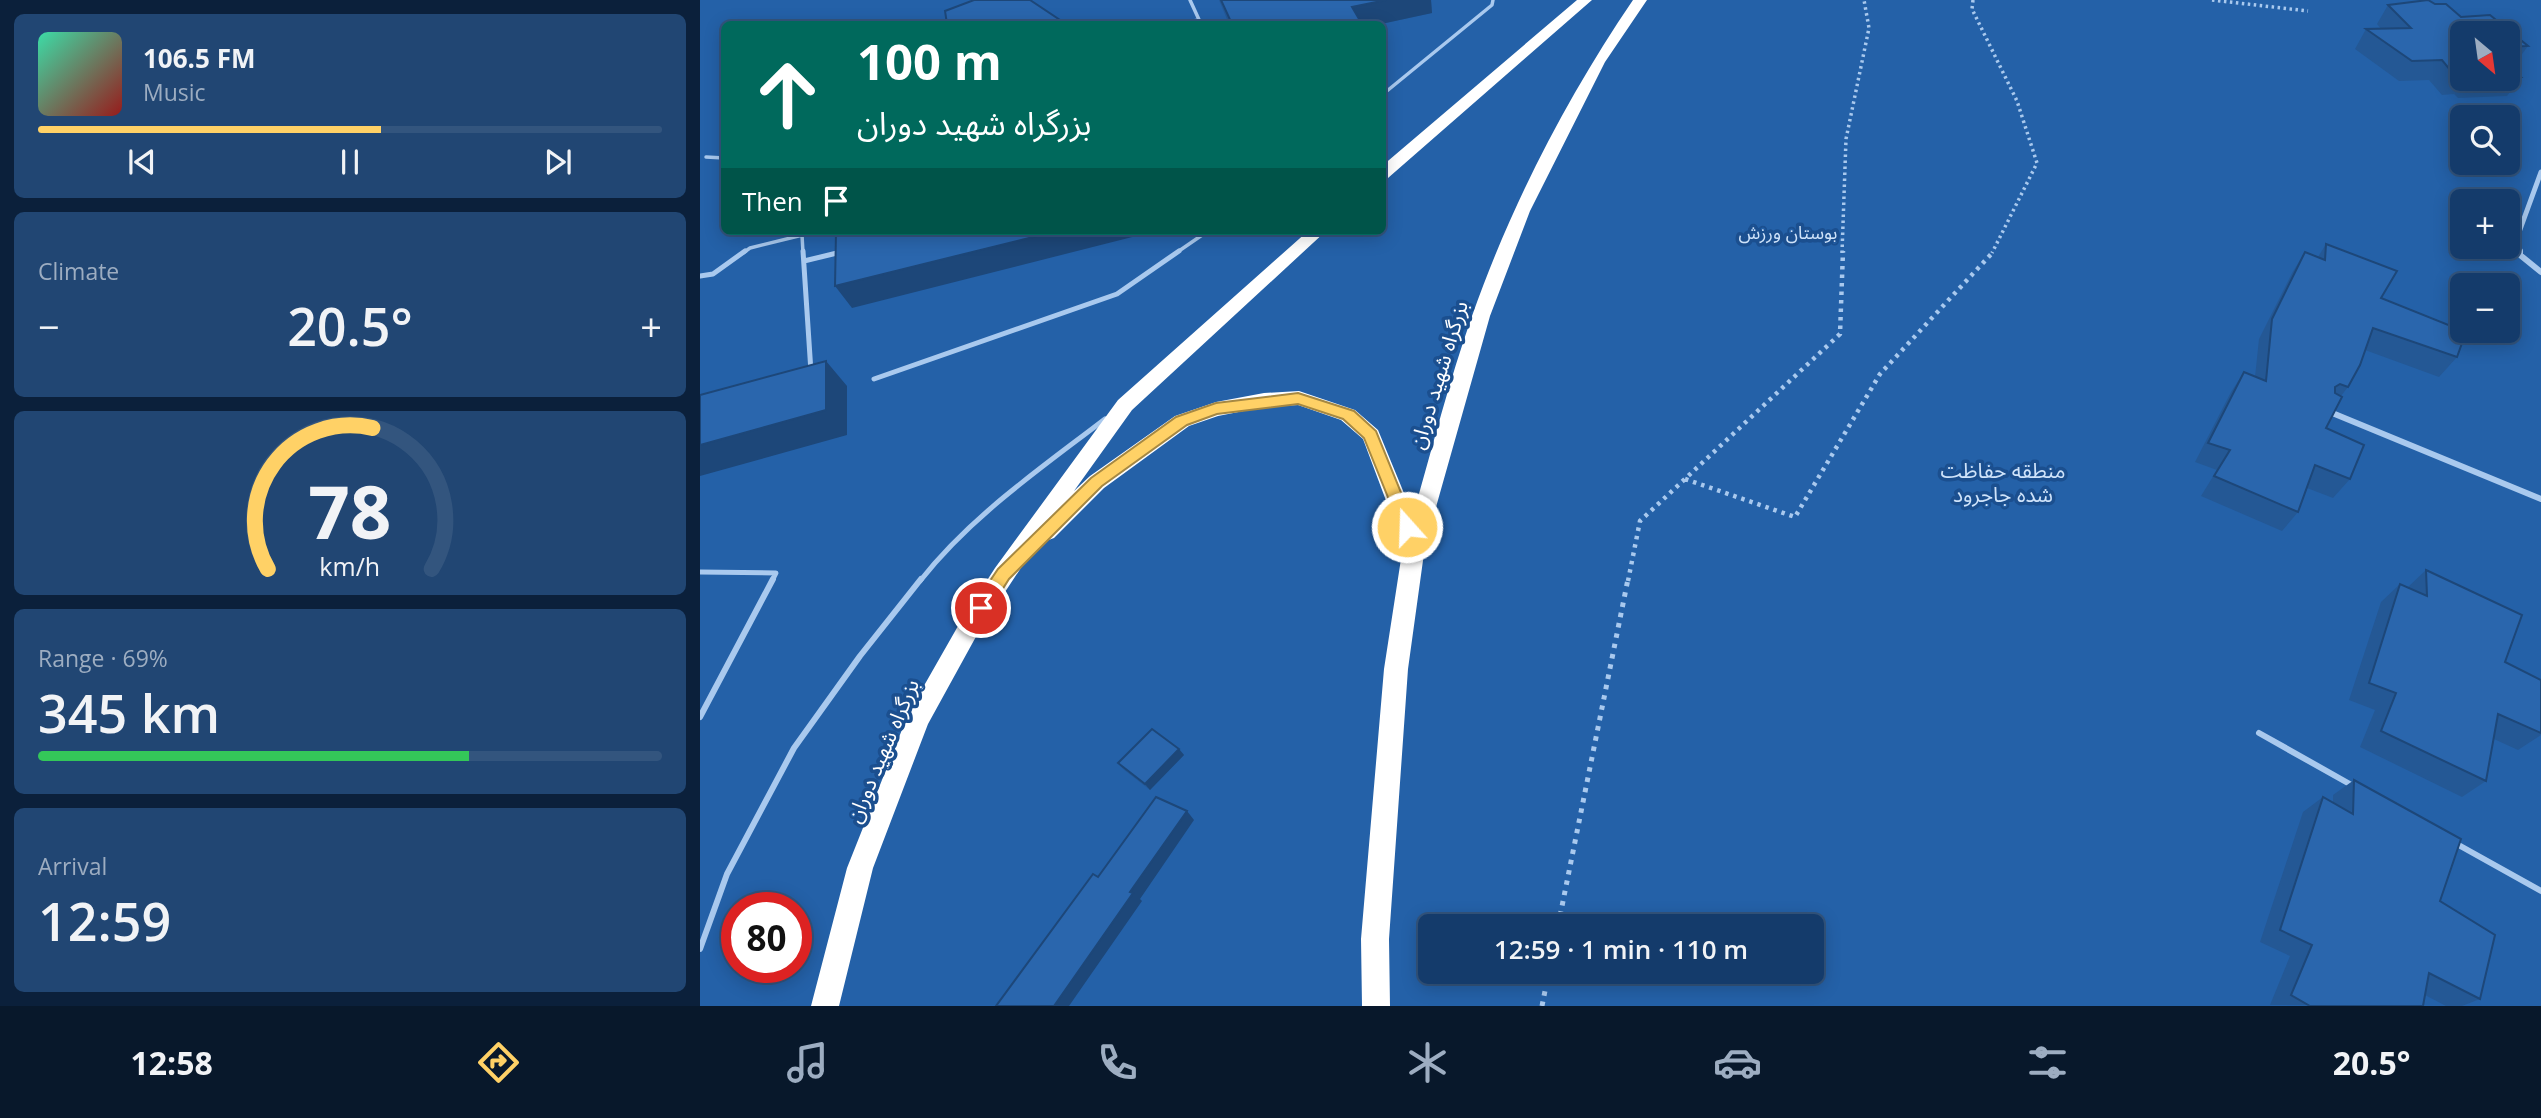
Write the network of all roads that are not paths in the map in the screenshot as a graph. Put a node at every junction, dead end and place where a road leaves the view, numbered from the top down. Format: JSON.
{"nodes":[{"id":1,"x":1190,"y":0,"type":"edge"},
{"id":2,"x":1493,"y":0,"type":"edge"},
{"id":3,"x":1585,"y":0,"type":"edge"},
{"id":4,"x":1640,"y":0,"type":"edge"},
{"id":5,"x":1200,"y":21,"type":"edge"},
{"id":6,"x":1386,"y":92,"type":"edge"},
{"id":7,"x":706,"y":157,"type":"dead end"},
{"id":8,"x":721,"y":158,"type":"edge"},
{"id":9,"x":1386,"y":172,"type":"edge"},
{"id":10,"x":2541,"y":172,"type":"edge"},
{"id":11,"x":802,"y":235,"type":"joint"},
{"id":12,"x":1202,"y":235,"type":"edge"},
{"id":13,"x":1314,"y":235,"type":"edge"},
{"id":14,"x":854,"y":249,"type":"edge"},
{"id":15,"x":804,"y":261,"type":"junction"},
{"id":16,"x":2541,"y":272,"type":"edge"},
{"id":17,"x":700,"y":275,"type":"edge"},
{"id":18,"x":812,"y":377,"type":"edge"},
{"id":19,"x":874,"y":379,"type":"dead end"},
{"id":20,"x":1125,"y":405,"type":"junction"},
{"id":21,"x":2325,"y":410,"type":"edge"},
{"id":22,"x":2541,"y":499,"type":"edge"},
{"id":23,"x":1414,"y":546,"type":"junction"},
{"id":24,"x":700,"y":572,"type":"edge"},
{"id":25,"x":1003,"y":574,"type":"junction"},
{"id":26,"x":700,"y":717,"type":"edge"},
{"id":27,"x":2259,"y":733,"type":"dead end"},
{"id":28,"x":2364,"y":792,"type":"edge"},
{"id":29,"x":2447,"y":838,"type":"edge"},
{"id":30,"x":2541,"y":891,"type":"edge"},
{"id":31,"x":700,"y":949,"type":"edge"},
{"id":32,"x":825,"y":1006,"type":"edge"},
{"id":33,"x":1376,"y":1006,"type":"edge"}],
"edges":[{"from":1,"to":5,"type":"lane"},
{"from":2,"to":6,"type":"lane"},
{"from":3,"to":9,"type":"highway"},
{"from":4,"to":23,"type":"highway","name":"بزرگراه شهید دوران"},
{"from":7,"to":8,"type":"lane"},
{"from":10,"to":16,"type":"street"},
{"from":11,"to":15,"type":"lane"},
{"from":11,"to":17,"type":"lane"},
{"from":12,"to":19,"type":"lane"},
{"from":13,"to":20,"type":"highway","name":"بزرگراه شهید دوران"},
{"from":14,"to":15,"type":"lane"},
{"from":15,"to":18,"type":"lane"},
{"from":20,"to":25,"type":"highway","name":"بزرگراه شهید دوران"},
{"from":20,"to":31,"type":"lane"},
{"from":21,"to":22,"type":"street"},
{"from":23,"to":25,"type":"highway"},
{"from":23,"to":33,"type":"highway","name":"بزرگراه شهید دوران"},
{"from":24,"to":26,"type":"lane"},
{"from":25,"to":32,"type":"highway","name":"بزرگراه شهید دوران"},
{"from":27,"to":28,"type":"lane"},
{"from":29,"to":30,"type":"lane"}]}
